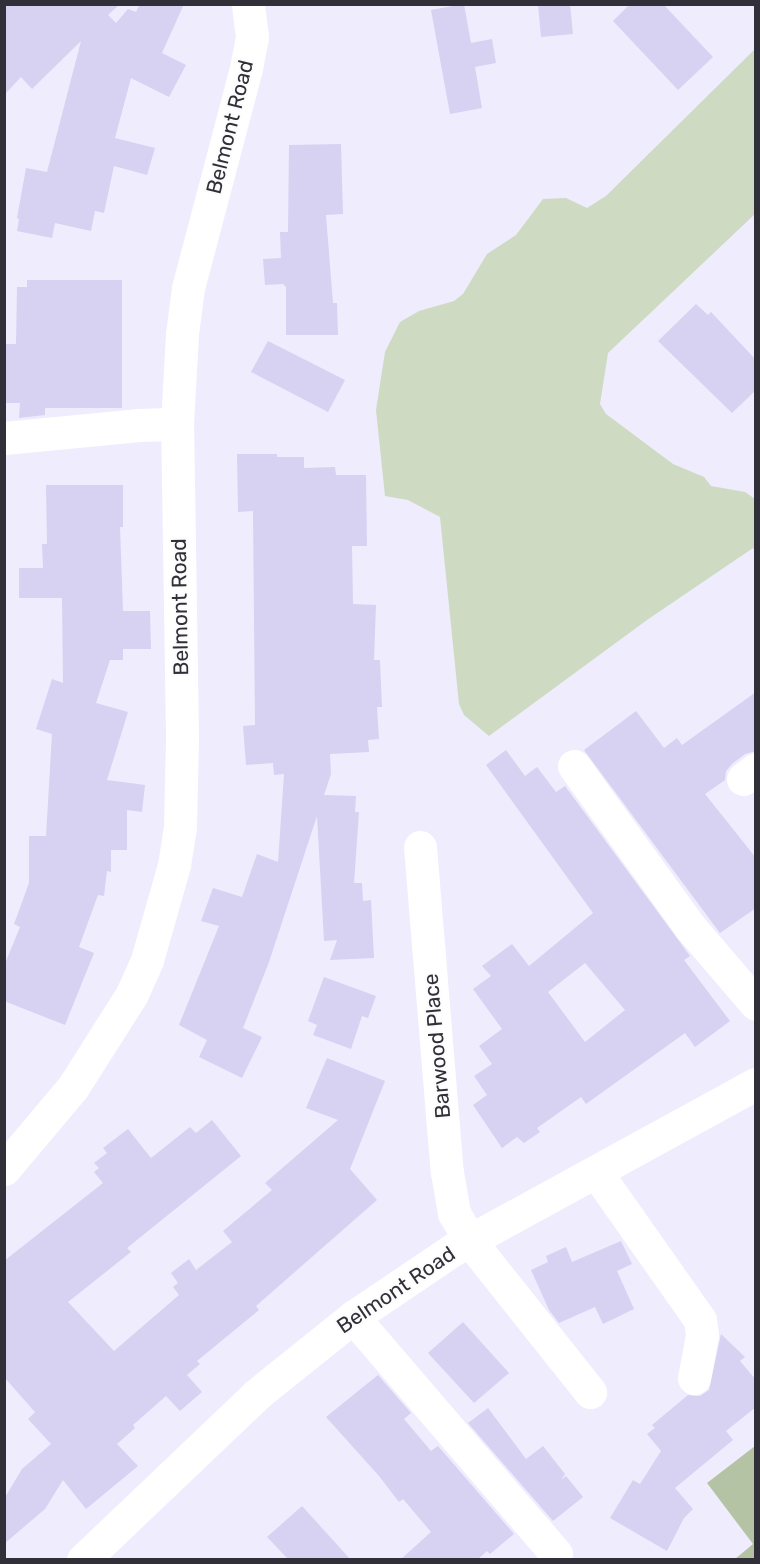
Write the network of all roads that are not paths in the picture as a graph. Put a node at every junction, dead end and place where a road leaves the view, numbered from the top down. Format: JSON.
{"nodes":[{"id":1,"x":248,"y":4,"type":"edge"},
{"id":2,"x":177,"y":424,"type":"junction"},
{"id":3,"x":4,"y":438,"type":"edge"},
{"id":4,"x":574,"y":766,"type":"dead end"},
{"id":5,"x":420,"y":847,"type":"dead end"},
{"id":6,"x":756,"y":1004,"type":"edge"},
{"id":7,"x":756,"y":1084,"type":"edge"},
{"id":8,"x":4,"y":1169,"type":"edge"},
{"id":9,"x":596,"y":1172,"type":"junction"},
{"id":10,"x":470,"y":1241,"type":"junction"},
{"id":11,"x":353,"y":1317,"type":"junction"},
{"id":12,"x":694,"y":1378,"type":"dead end"},
{"id":13,"x":590,"y":1392,"type":"dead end"},
{"id":14,"x":556,"y":1554,"type":"dead end"},
{"id":15,"x":83,"y":1560,"type":"edge"}],
"edges":[{"from":1,"to":2,"type":"street","name":"Belmont Road"},
{"from":2,"to":3,"type":"street"},
{"from":2,"to":8,"type":"street","name":"Belmont Road"},
{"from":4,"to":6,"type":"street"},
{"from":5,"to":10,"type":"street","name":"Barwood Place"},
{"from":7,"to":9,"type":"street","name":"Belmont Road"},
{"from":9,"to":10,"type":"street","name":"Belmont Road"},
{"from":9,"to":12,"type":"street"},
{"from":10,"to":11,"type":"street","name":"Belmont Road"},
{"from":10,"to":13,"type":"street","name":"Barwood Place"},
{"from":11,"to":14,"type":"street"},
{"from":11,"to":15,"type":"street","name":"Belmont Road"}]}
